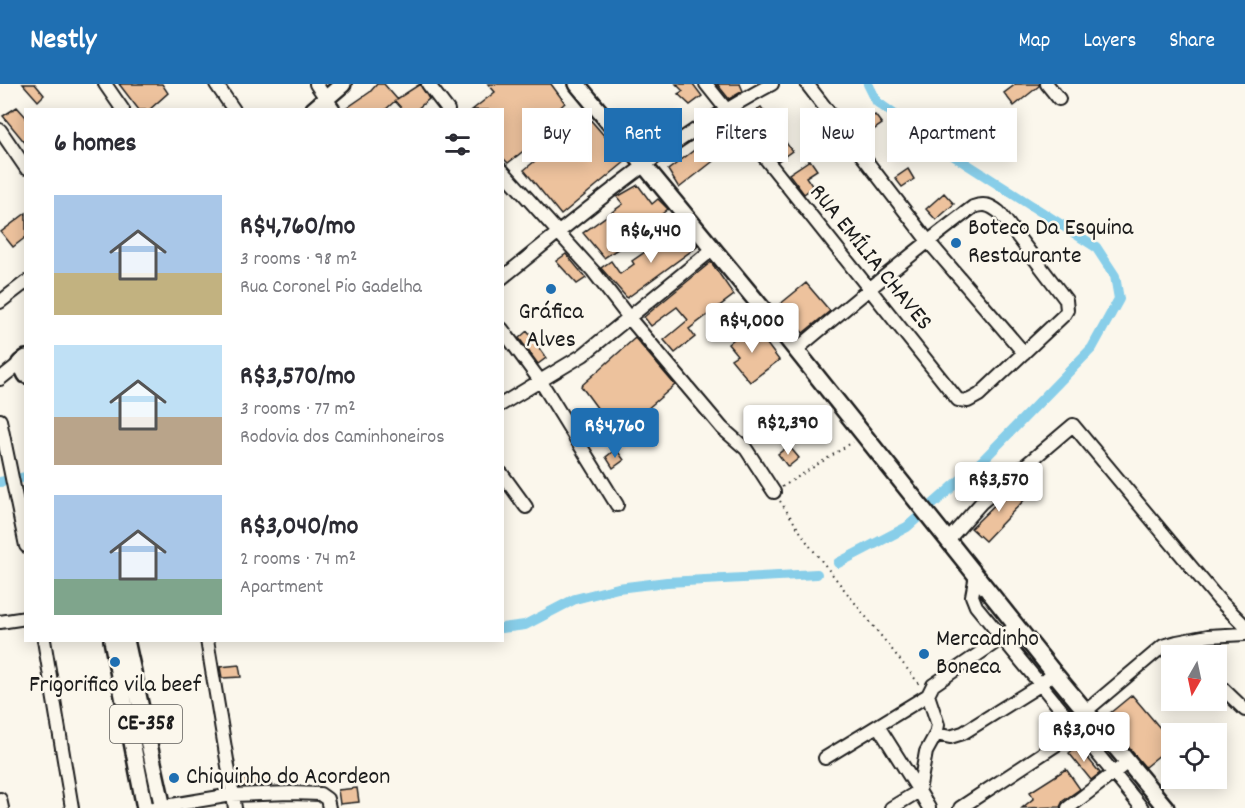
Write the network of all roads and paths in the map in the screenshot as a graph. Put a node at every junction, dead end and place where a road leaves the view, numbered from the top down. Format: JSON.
{"nodes":[{"id":1,"x":105,"y":84,"type":"edge"},
{"id":2,"x":216,"y":84,"type":"edge"},
{"id":3,"x":316,"y":84,"type":"edge"},
{"id":4,"x":343,"y":84,"type":"edge"},
{"id":5,"x":428,"y":84,"type":"edge"},
{"id":6,"x":577,"y":84,"type":"edge"},
{"id":7,"x":706,"y":84,"type":"edge"},
{"id":8,"x":772,"y":84,"type":"edge"},
{"id":9,"x":807,"y":84,"type":"edge"},
{"id":10,"x":1047,"y":84,"type":"edge"},
{"id":11,"x":1059,"y":99,"type":"dead end"},
{"id":12,"x":330,"y":104,"type":"edge"},
{"id":13,"x":122,"y":108,"type":"edge"},
{"id":14,"x":233,"y":108,"type":"edge"},
{"id":15,"x":445,"y":108,"type":"edge"},
{"id":16,"x":724,"y":108,"type":"edge"},
{"id":17,"x":727,"y":108,"type":"edge"},
{"id":18,"x":0,"y":130,"type":"edge"},
{"id":19,"x":694,"y":130,"type":"edge"},
{"id":20,"x":767,"y":162,"type":"edge"},
{"id":21,"x":24,"y":165,"type":"edge"},
{"id":22,"x":644,"y":165,"type":"junction"},
{"id":23,"x":504,"y":172,"type":"edge"},
{"id":24,"x":559,"y":232,"type":"junction"},
{"id":25,"x":928,"y":241,"type":"junction"},
{"id":26,"x":713,"y":249,"type":"junction"},
{"id":27,"x":504,"y":276,"type":"edge"},
{"id":28,"x":24,"y":284,"type":"edge"},
{"id":29,"x":868,"y":289,"type":"junction"},
{"id":30,"x":0,"y":302,"type":"edge"},
{"id":31,"x":630,"y":319,"type":"junction"},
{"id":32,"x":504,"y":332,"type":"edge"},
{"id":33,"x":796,"y":350,"type":"junction"},
{"id":34,"x":1024,"y":353,"type":"junction"},
{"id":35,"x":24,"y":365,"type":"edge"},
{"id":36,"x":0,"y":379,"type":"edge"},
{"id":37,"x":541,"y":382,"type":"junction"},
{"id":38,"x":504,"y":403,"type":"edge"},
{"id":39,"x":0,"y":420,"type":"edge"},
{"id":40,"x":863,"y":436,"type":"junction"},
{"id":41,"x":504,"y":477,"type":"edge"},
{"id":42,"x":774,"y":492,"type":"junction"},
{"id":43,"x":617,"y":505,"type":"dead end"},
{"id":44,"x":526,"y":507,"type":"dead end"},
{"id":45,"x":24,"y":537,"type":"edge"},
{"id":46,"x":948,"y":540,"type":"junction"},
{"id":47,"x":976,"y":575,"type":"junction"},
{"id":48,"x":24,"y":618,"type":"edge"},
{"id":49,"x":0,"y":622,"type":"edge"},
{"id":50,"x":1016,"y":625,"type":"junction"},
{"id":51,"x":1245,"y":626,"type":"edge"},
{"id":52,"x":1245,"y":634,"type":"edge"},
{"id":53,"x":1002,"y":638,"type":"junction"},
{"id":54,"x":44,"y":642,"type":"edge"},
{"id":55,"x":112,"y":642,"type":"edge"},
{"id":56,"x":126,"y":642,"type":"edge"},
{"id":57,"x":207,"y":642,"type":"edge"},
{"id":58,"x":1177,"y":642,"type":"junction"},
{"id":59,"x":1180,"y":645,"type":"edge"},
{"id":60,"x":1054,"y":673,"type":"junction"},
{"id":61,"x":1040,"y":685,"type":"junction"},
{"id":62,"x":1227,"y":693,"type":"edge"},
{"id":63,"x":928,"y":695,"type":"junction"},
{"id":64,"x":1245,"y":710,"type":"edge"},
{"id":65,"x":1086,"y":711,"type":"junction"},
{"id":66,"x":878,"y":726,"type":"junction"},
{"id":67,"x":1077,"y":731,"type":"junction"},
{"id":68,"x":936,"y":734,"type":"junction"},
{"id":69,"x":825,"y":758,"type":"dead end"},
{"id":70,"x":1128,"y":762,"type":"junction"},
{"id":71,"x":1113,"y":774,"type":"junction"},
{"id":72,"x":919,"y":791,"type":"junction"},
{"id":73,"x":0,"y":799,"type":"edge"},
{"id":74,"x":234,"y":802,"type":"edge"},
{"id":75,"x":329,"y":806,"type":"edge"},
{"id":76,"x":2,"y":808,"type":"edge"},
{"id":77,"x":72,"y":808,"type":"edge"},
{"id":78,"x":145,"y":808,"type":"edge"},
{"id":79,"x":160,"y":808,"type":"edge"},
{"id":80,"x":891,"y":808,"type":"edge"},
{"id":81,"x":929,"y":808,"type":"edge"},
{"id":82,"x":960,"y":808,"type":"edge"},
{"id":83,"x":1068,"y":808,"type":"edge"},
{"id":84,"x":1142,"y":808,"type":"edge"},
{"id":85,"x":1166,"y":808,"type":"edge"}],
"edges":[{"from":1,"to":13,"type":"street"},
{"from":2,"to":14,"type":"street"},
{"from":3,"to":12,"type":"street"},
{"from":4,"to":12,"type":"main road"},
{"from":5,"to":15,"type":"street"},
{"from":6,"to":22,"type":"main road"},
{"from":7,"to":16,"type":"street","name":"RUA EMÍLIA CHAVES"},
{"from":8,"to":17,"type":"street"},
{"from":9,"to":25,"type":"street"},
{"from":10,"to":11,"type":"street"},
{"from":18,"to":21,"type":"street"},
{"from":19,"to":22,"type":"street"},
{"from":20,"to":29,"type":"street","name":"RUA EMÍLIA CHAVES"},
{"from":22,"to":24,"type":"street"},
{"from":22,"to":26,"type":"main road"},
{"from":23,"to":24,"type":"street"},
{"from":24,"to":27,"type":"street"},
{"from":24,"to":31,"type":"street"},
{"from":25,"to":29,"type":"street"},
{"from":25,"to":34,"type":"street"},
{"from":25,"to":34,"type":"street"},
{"from":26,"to":31,"type":"street"},
{"from":26,"to":33,"type":"main road"},
{"from":28,"to":30,"type":"street"},
{"from":29,"to":33,"type":"street"},
{"from":29,"to":34,"type":"street","name":"RUA EMÍLIA CHAVES"},
{"from":31,"to":37,"type":"street"},
{"from":31,"to":42,"type":"street"},
{"from":32,"to":37,"type":"street"},
{"from":33,"to":40,"type":"main road"},
{"from":35,"to":36,"type":"street"},
{"from":37,"to":38,"type":"street"},
{"from":37,"to":43,"type":"street"},
{"from":39,"to":45,"type":"street"},
{"from":40,"to":42,"type":"path"},
{"from":40,"to":46,"type":"main road"},
{"from":41,"to":44,"type":"street"},
{"from":42,"to":63,"type":"path"},
{"from":46,"to":47,"type":"main road"},
{"from":46,"to":51,"type":"street"},
{"from":47,"to":50,"type":"main road"},
{"from":47,"to":53,"type":"street"},
{"from":48,"to":49,"type":"street"},
{"from":50,"to":53,"type":"street"},
{"from":50,"to":60,"type":"main road"},
{"from":52,"to":58,"type":"street"},
{"from":53,"to":61,"type":"street"},
{"from":53,"to":63,"type":"street"},
{"from":54,"to":77,"type":"street"},
{"from":55,"to":78,"type":"main road","number":"CE-358"},
{"from":56,"to":79,"type":"main road","number":"CE-358"},
{"from":57,"to":74,"type":"street"},
{"from":58,"to":59,"type":"street"},
{"from":58,"to":65,"type":"street"},
{"from":60,"to":61,"type":"street"},
{"from":60,"to":65,"type":"main road"},
{"from":61,"to":67,"type":"street"},
{"from":61,"to":68,"type":"street"},
{"from":62,"to":64,"type":"street"},
{"from":63,"to":66,"type":"street"},
{"from":63,"to":68,"type":"street"},
{"from":65,"to":70,"type":"main road"},
{"from":66,"to":69,"type":"street"},
{"from":66,"to":72,"type":"street"},
{"from":67,"to":71,"type":"street"},
{"from":67,"to":82,"type":"street"},
{"from":68,"to":72,"type":"street"},
{"from":70,"to":71,"type":"street"},
{"from":70,"to":85,"type":"main road"},
{"from":71,"to":83,"type":"street"},
{"from":71,"to":84,"type":"street"},
{"from":72,"to":80,"type":"street"},
{"from":72,"to":81,"type":"street"},
{"from":73,"to":76,"type":"street"},
{"from":74,"to":75,"type":"street"},
{"from":74,"to":79,"type":"street"}]}
